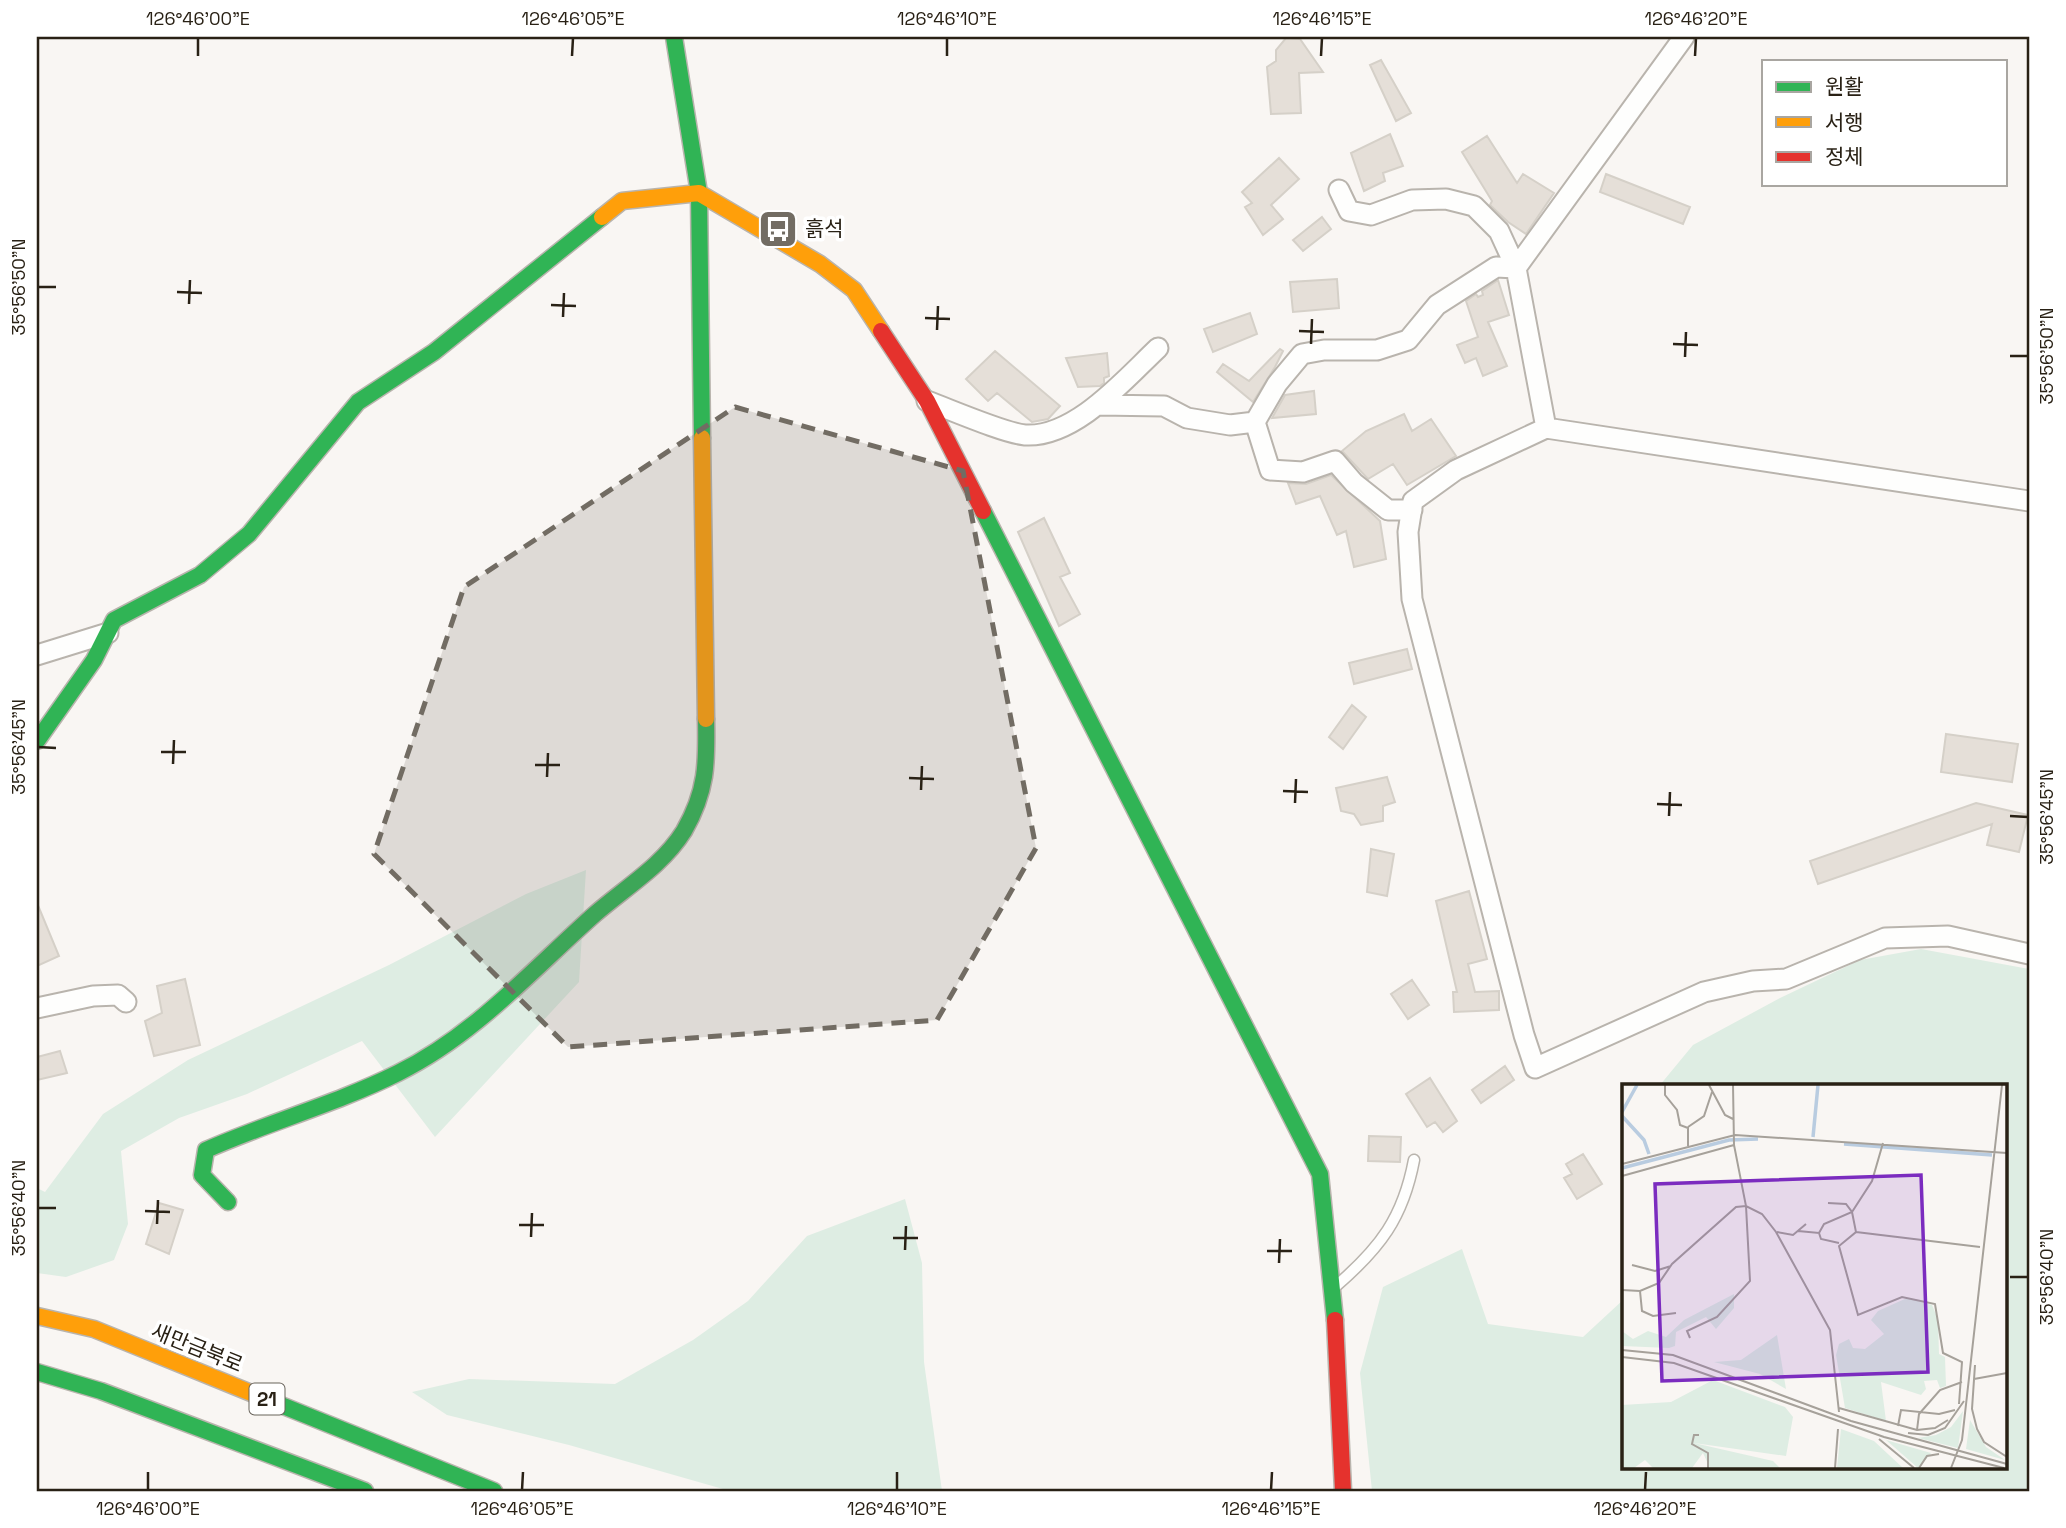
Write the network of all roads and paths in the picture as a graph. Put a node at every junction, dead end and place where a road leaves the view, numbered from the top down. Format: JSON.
{"nodes":[{"id":1,"x":674,"y":37,"type":"edge"},
{"id":2,"x":1684,"y":37,"type":"edge"},
{"id":3,"x":1339,"y":190,"type":"dead end"},
{"id":4,"x":699,"y":193,"type":"junction"},
{"id":5,"x":1516,"y":268,"type":"junction"},
{"id":6,"x":1158,"y":348,"type":"dead end"},
{"id":7,"x":927,"y":401,"type":"junction"},
{"id":8,"x":1099,"y":405,"type":"junction"},
{"id":9,"x":1255,"y":422,"type":"junction"},
{"id":10,"x":1546,"y":428,"type":"junction"},
{"id":11,"x":2029,"y":501,"type":"edge"},
{"id":12,"x":1412,"y":510,"type":"junction"},
{"id":13,"x":108,"y":633,"type":"junction"},
{"id":14,"x":37,"y":655,"type":"edge"},
{"id":15,"x":37,"y":741,"type":"edge"},
{"id":16,"x":2029,"y":954,"type":"edge"},
{"id":17,"x":126,"y":1002,"type":"dead end"},
{"id":18,"x":37,"y":1009,"type":"edge"},
{"id":19,"x":1414,"y":1160,"type":"dead end"},
{"id":20,"x":229,"y":1202,"type":"dead end"},
{"id":21,"x":1333,"y":1288,"type":"junction"},
{"id":22,"x":37,"y":1316,"type":"edge"},
{"id":23,"x":37,"y":1373,"type":"edge"},
{"id":24,"x":365,"y":1491,"type":"edge"},
{"id":25,"x":494,"y":1491,"type":"edge"},
{"id":26,"x":1343,"y":1491,"type":"edge"}],
"edges":[{"from":1,"to":4,"type":"main road"},
{"from":2,"to":5,"type":"street"},
{"from":3,"to":5,"type":"street"},
{"from":4,"to":7,"type":"main road"},
{"from":4,"to":13,"type":"main road"},
{"from":4,"to":20,"type":"main road"},
{"from":5,"to":9,"type":"street"},
{"from":5,"to":10,"type":"street"},
{"from":6,"to":8,"type":"street"},
{"from":7,"to":8,"type":"street"},
{"from":7,"to":21,"type":"main road"},
{"from":8,"to":9,"type":"street"},
{"from":9,"to":12,"type":"street"},
{"from":10,"to":11,"type":"street"},
{"from":10,"to":12,"type":"street"},
{"from":12,"to":16,"type":"street"},
{"from":13,"to":14,"type":"street"},
{"from":13,"to":15,"type":"main road"},
{"from":17,"to":18,"type":"street"},
{"from":19,"to":21,"type":"lane"},
{"from":21,"to":26,"type":"main road"},
{"from":22,"to":25,"type":"main road","name":"새만금북로","number":"21"},
{"from":23,"to":24,"type":"main road","number":"21"}]}
